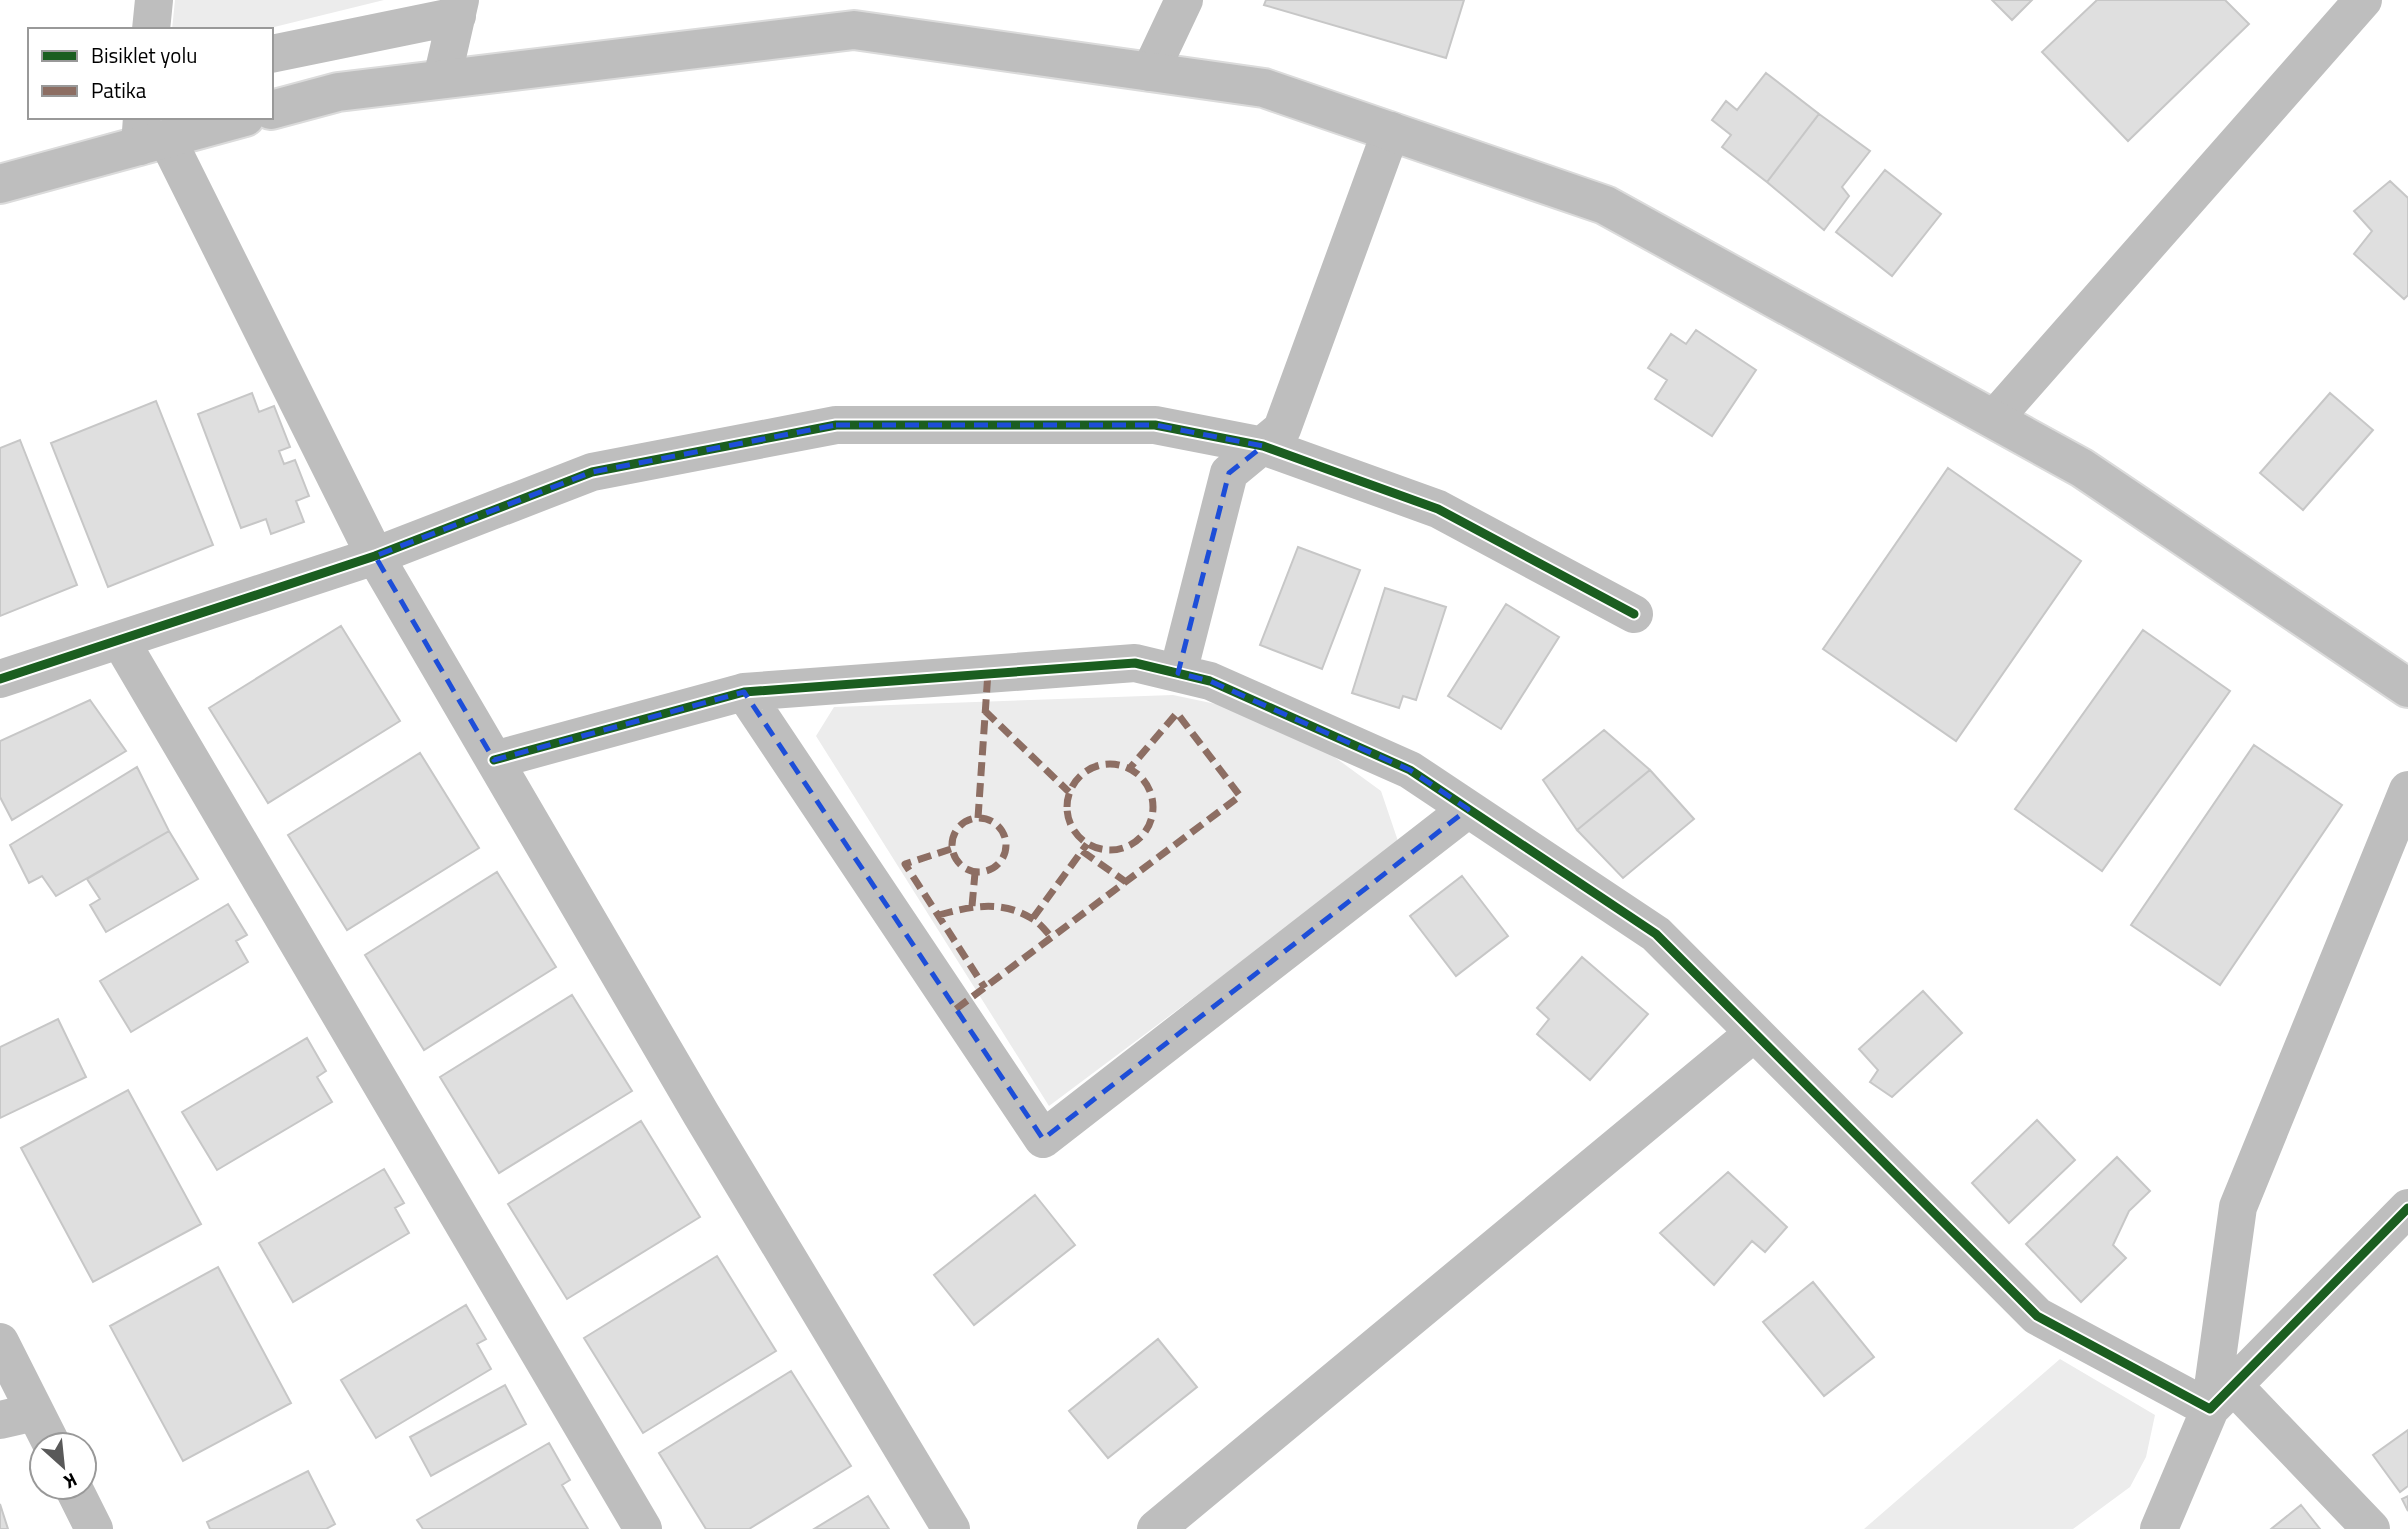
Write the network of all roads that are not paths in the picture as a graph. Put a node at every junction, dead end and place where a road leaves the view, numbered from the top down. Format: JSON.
{"nodes":[{"id":1,"x":154,"y":0,"type":"edge"},
{"id":2,"x":1184,"y":0,"type":"edge"},
{"id":3,"x":2347,"y":6,"type":"edge"},
{"id":4,"x":458,"y":8,"type":"edge"},
{"id":5,"x":151,"y":28,"type":"edge"},
{"id":6,"x":273,"y":54,"type":"edge"},
{"id":7,"x":1150,"y":72,"type":"junction"},
{"id":8,"x":442,"y":79,"type":"junction"},
{"id":9,"x":273,"y":109,"type":"edge"},
{"id":10,"x":234,"y":119,"type":"edge"},
{"id":11,"x":1391,"y":131,"type":"junction"},
{"id":12,"x":150,"y":134,"type":"edge"},
{"id":13,"x":0,"y":184,"type":"edge"},
{"id":14,"x":1994,"y":419,"type":"junction"},
{"id":15,"x":1263,"y":446,"type":"junction"},
{"id":16,"x":375,"y":556,"type":"junction"},
{"id":17,"x":1634,"y":614,"type":"dead end"},
{"id":18,"x":120,"y":640,"type":"junction"},
{"id":19,"x":1178,"y":673,"type":"junction"},
{"id":20,"x":0,"y":679,"type":"edge"},
{"id":21,"x":2408,"y":688,"type":"edge"},
{"id":22,"x":744,"y":692,"type":"junction"},
{"id":23,"x":494,"y":760,"type":"junction"},
{"id":24,"x":2408,"y":790,"type":"edge"},
{"id":25,"x":1468,"y":809,"type":"junction"},
{"id":26,"x":1754,"y":1033,"type":"junction"},
{"id":27,"x":2408,"y":1208,"type":"edge"},
{"id":28,"x":0,"y":1342,"type":"edge"},
{"id":29,"x":2222,"y":1397,"type":"junction"},
{"id":30,"x":29,"y":1426,"type":"edge"},
{"id":31,"x":80,"y":1501,"type":"edge"},
{"id":32,"x":94,"y":1529,"type":"edge"},
{"id":33,"x":643,"y":1529,"type":"edge"},
{"id":34,"x":951,"y":1529,"type":"edge"},
{"id":35,"x":1156,"y":1529,"type":"edge"},
{"id":36,"x":2159,"y":1529,"type":"edge"},
{"id":37,"x":2371,"y":1529,"type":"edge"}],
"edges":[{"from":1,"to":5,"type":"street"},
{"from":2,"to":7,"type":"street"},
{"from":3,"to":14,"type":"street"},
{"from":4,"to":6,"type":"street"},
{"from":4,"to":8,"type":"street"},
{"from":7,"to":8,"type":"street"},
{"from":7,"to":11,"type":"street"},
{"from":8,"to":9,"type":"street"},
{"from":10,"to":12,"type":"street"},
{"from":11,"to":14,"type":"street"},
{"from":11,"to":15,"type":"street"},
{"from":12,"to":13,"type":"street"},
{"from":12,"to":16,"type":"street"},
{"from":14,"to":21,"type":"street"},
{"from":15,"to":16,"type":"street"},
{"from":15,"to":17,"type":"street"},
{"from":15,"to":19,"type":"street"},
{"from":16,"to":18,"type":"street"},
{"from":16,"to":23,"type":"street"},
{"from":18,"to":20,"type":"street"},
{"from":18,"to":33,"type":"street"},
{"from":19,"to":22,"type":"street"},
{"from":19,"to":25,"type":"street"},
{"from":22,"to":23,"type":"street"},
{"from":22,"to":25,"type":"street"},
{"from":23,"to":34,"type":"street"},
{"from":24,"to":29,"type":"street"},
{"from":25,"to":26,"type":"street"},
{"from":26,"to":29,"type":"street"},
{"from":26,"to":35,"type":"street"},
{"from":27,"to":29,"type":"street"},
{"from":28,"to":30,"type":"street"},
{"from":29,"to":36,"type":"street"},
{"from":29,"to":37,"type":"street"},
{"from":31,"to":32,"type":"street"}]}
